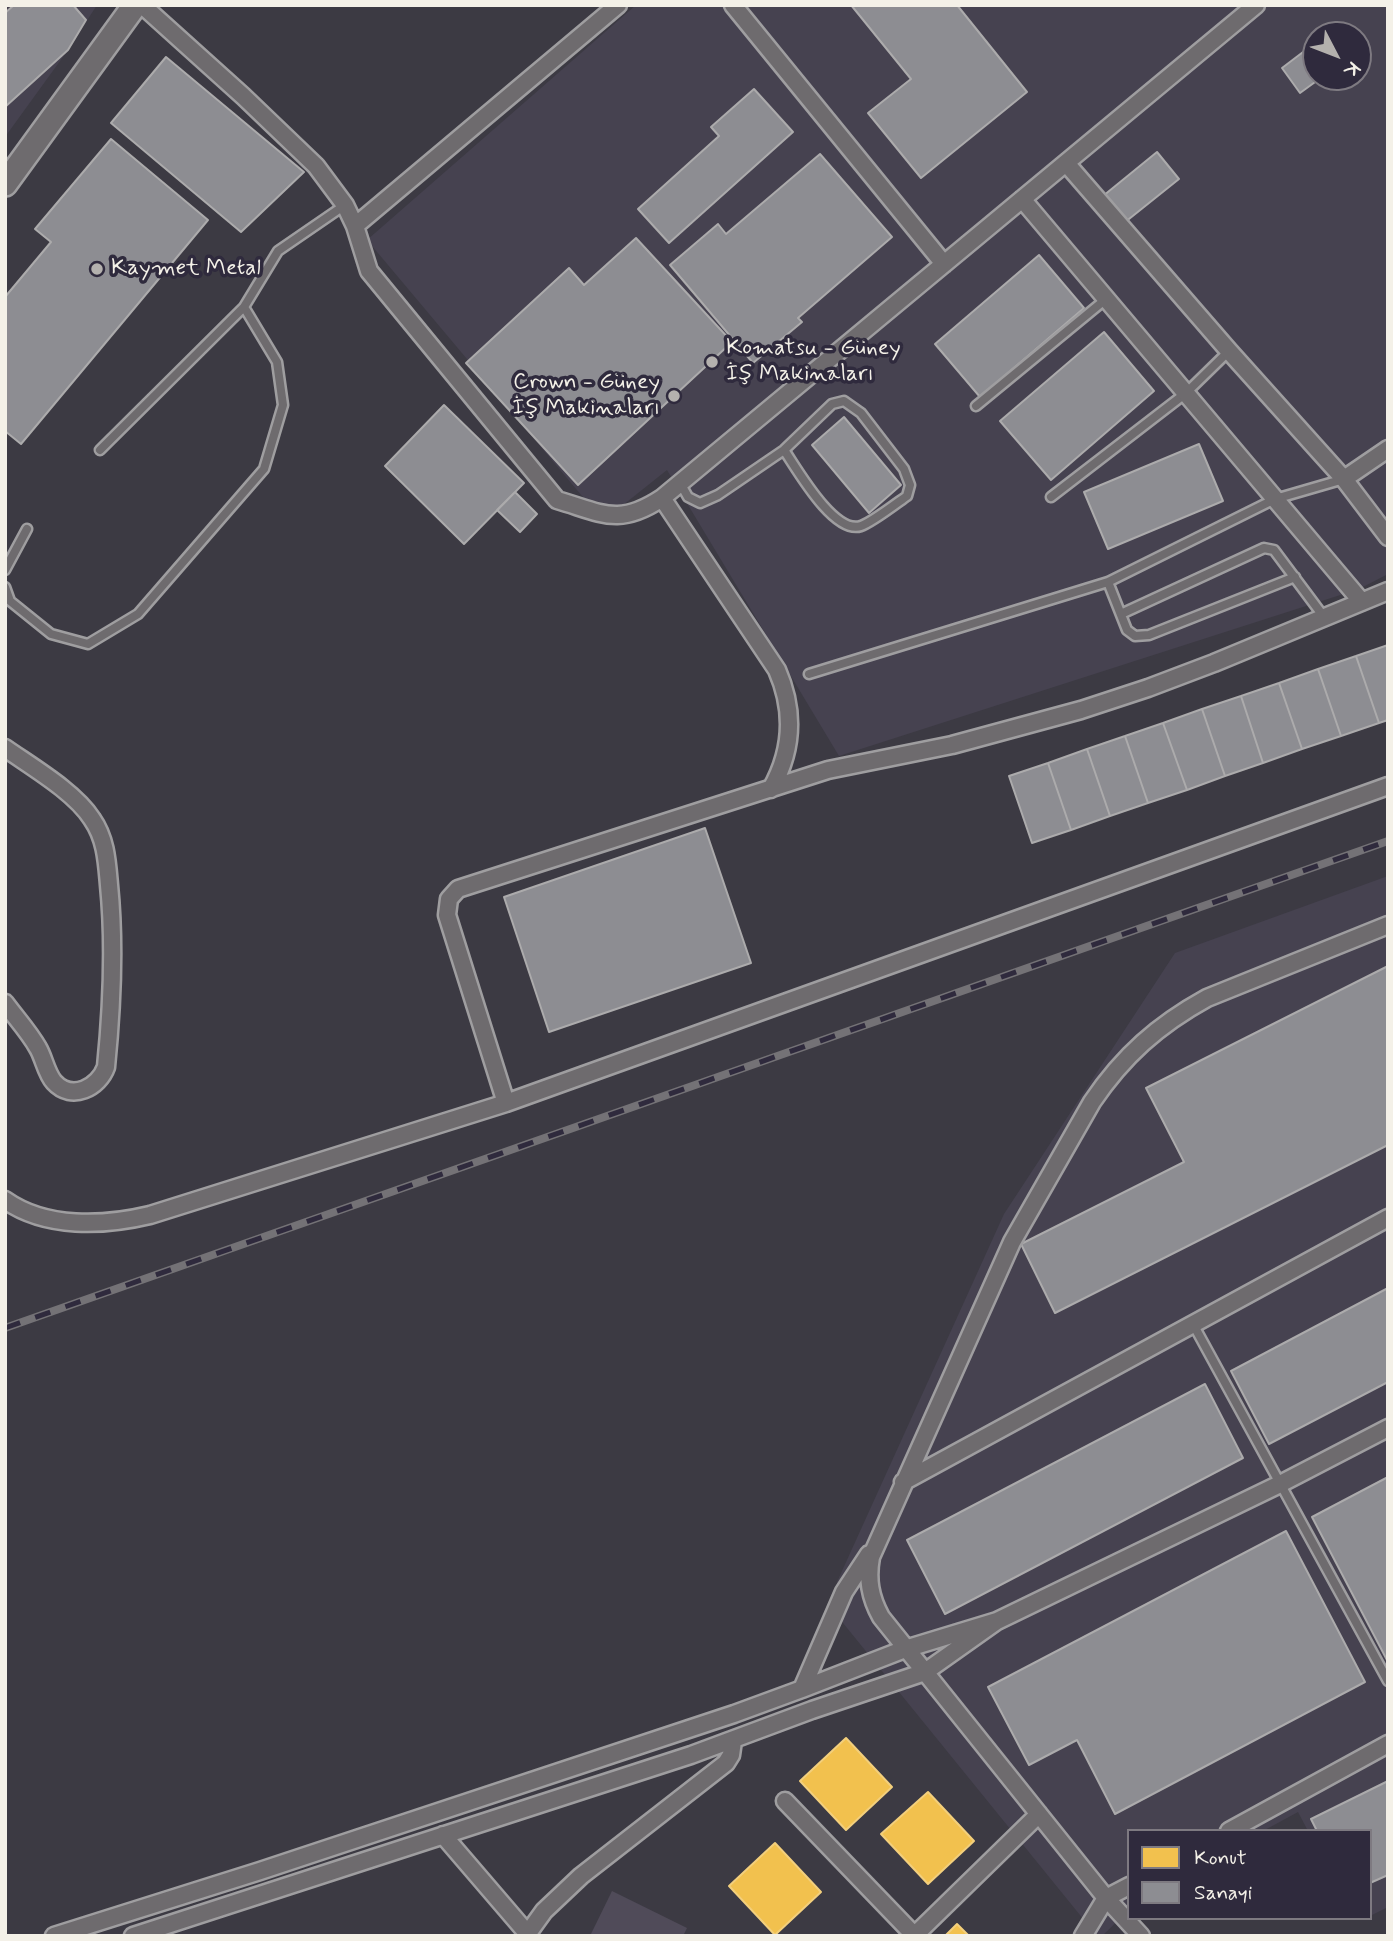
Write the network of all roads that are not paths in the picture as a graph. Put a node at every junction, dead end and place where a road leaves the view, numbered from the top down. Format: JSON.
{"nodes":[{"id":1,"x":135,"y":5,"type":"edge"},
{"id":2,"x":142,"y":5,"type":"edge"},
{"id":3,"x":618,"y":5,"type":"edge"},
{"id":4,"x":733,"y":5,"type":"edge"},
{"id":5,"x":1256,"y":5,"type":"edge"},
{"id":6,"x":1066,"y":163,"type":"junction"},
{"id":7,"x":5,"y":184,"type":"edge"},
{"id":8,"x":1022,"y":199,"type":"junction"},
{"id":9,"x":345,"y":205,"type":"junction"},
{"id":10,"x":355,"y":226,"type":"junction"},
{"id":11,"x":944,"y":264,"type":"junction"},
{"id":12,"x":1106,"y":299,"type":"junction"},
{"id":13,"x":244,"y":307,"type":"junction"},
{"id":14,"x":1229,"y":351,"type":"junction"},
{"id":15,"x":1186,"y":393,"type":"junction"},
{"id":16,"x":976,"y":406,"type":"dead end"},
{"id":17,"x":1388,"y":449,"type":"edge"},
{"id":18,"x":100,"y":450,"type":"dead end"},
{"id":19,"x":784,"y":450,"type":"junction"},
{"id":20,"x":1344,"y":479,"type":"junction"},
{"id":21,"x":680,"y":483,"type":"junction"},
{"id":22,"x":1051,"y":497,"type":"dead end"},
{"id":23,"x":662,"y":498,"type":"junction"},
{"id":24,"x":1275,"y":499,"type":"junction"},
{"id":25,"x":27,"y":529,"type":"dead end"},
{"id":26,"x":1388,"y":537,"type":"edge"},
{"id":27,"x":5,"y":570,"type":"edge"},
{"id":28,"x":1295,"y":577,"type":"junction"},
{"id":29,"x":1108,"y":582,"type":"junction"},
{"id":30,"x":5,"y":587,"type":"edge"},
{"id":31,"x":1388,"y":591,"type":"edge"},
{"id":32,"x":1362,"y":602,"type":"junction"},
{"id":33,"x":1121,"y":614,"type":"junction"},
{"id":34,"x":1324,"y":617,"type":"junction"},
{"id":35,"x":809,"y":674,"type":"dead end"},
{"id":36,"x":5,"y":748,"type":"edge"},
{"id":37,"x":1388,"y":786,"type":"edge"},
{"id":38,"x":771,"y":789,"type":"junction"},
{"id":39,"x":1388,"y":925,"type":"edge"},
{"id":40,"x":5,"y":1003,"type":"edge"},
{"id":41,"x":506,"y":1104,"type":"junction"},
{"id":42,"x":5,"y":1200,"type":"edge"},
{"id":43,"x":1388,"y":1218,"type":"edge"},
{"id":44,"x":1193,"y":1324,"type":"junction"},
{"id":45,"x":1388,"y":1428,"type":"edge"},
{"id":46,"x":903,"y":1482,"type":"junction"},
{"id":47,"x":1280,"y":1484,"type":"junction"},
{"id":48,"x":876,"y":1544,"type":"junction"},
{"id":49,"x":997,"y":1621,"type":"junction"},
{"id":50,"x":905,"y":1649,"type":"junction"},
{"id":51,"x":925,"y":1672,"type":"junction"},
{"id":52,"x":1388,"y":1681,"type":"edge"},
{"id":53,"x":802,"y":1689,"type":"junction"},
{"id":54,"x":733,"y":1741,"type":"junction"},
{"id":55,"x":1388,"y":1744,"type":"edge"},
{"id":56,"x":785,"y":1801,"type":"dead end"},
{"id":57,"x":1039,"y":1814,"type":"junction"},
{"id":58,"x":1233,"y":1829,"type":"edge"},
{"id":59,"x":443,"y":1835,"type":"junction"},
{"id":60,"x":1127,"y":1886,"type":"edge"},
{"id":61,"x":1106,"y":1898,"type":"junction"},
{"id":62,"x":526,"y":1934,"type":"edge"},
{"id":63,"x":54,"y":1936,"type":"edge"},
{"id":64,"x":133,"y":1936,"type":"edge"},
{"id":65,"x":914,"y":1936,"type":"edge"},
{"id":66,"x":1083,"y":1936,"type":"edge"},
{"id":67,"x":1141,"y":1936,"type":"edge"}],
"edges":[{"from":1,"to":7,"type":"street"},
{"from":2,"to":9,"type":"street"},
{"from":3,"to":10,"type":"street"},
{"from":4,"to":11,"type":"street"},
{"from":5,"to":6,"type":"street"},
{"from":6,"to":8,"type":"street"},
{"from":6,"to":14,"type":"street"},
{"from":8,"to":11,"type":"street"},
{"from":8,"to":12,"type":"street"},
{"from":9,"to":10,"type":"street"},
{"from":9,"to":13,"type":"lane"},
{"from":10,"to":23,"type":"street"},
{"from":11,"to":21,"type":"street"},
{"from":12,"to":15,"type":"street"},
{"from":12,"to":16,"type":"lane"},
{"from":13,"to":18,"type":"lane"},
{"from":13,"to":30,"type":"lane"},
{"from":14,"to":15,"type":"lane"},
{"from":14,"to":20,"type":"street"},
{"from":15,"to":22,"type":"lane"},
{"from":15,"to":24,"type":"street"},
{"from":17,"to":20,"type":"street"},
{"from":19,"to":19,"type":"lane"},
{"from":19,"to":21,"type":"lane"},
{"from":20,"to":24,"type":"lane"},
{"from":20,"to":26,"type":"street"},
{"from":21,"to":23,"type":"street"},
{"from":23,"to":38,"type":"street"},
{"from":24,"to":29,"type":"lane"},
{"from":24,"to":32,"type":"street"},
{"from":25,"to":27,"type":"lane"},
{"from":28,"to":33,"type":"lane"},
{"from":28,"to":33,"type":"lane"},
{"from":28,"to":34,"type":"lane"},
{"from":29,"to":33,"type":"lane"},
{"from":29,"to":35,"type":"lane"},
{"from":31,"to":32,"type":"street"},
{"from":32,"to":34,"type":"street"},
{"from":34,"to":38,"type":"street"},
{"from":36,"to":40,"type":"street"},
{"from":37,"to":41,"type":"street"},
{"from":38,"to":41,"type":"street"},
{"from":39,"to":46,"type":"street"},
{"from":41,"to":42,"type":"street"},
{"from":43,"to":44,"type":"street"},
{"from":44,"to":46,"type":"street"},
{"from":44,"to":47,"type":"lane"},
{"from":45,"to":47,"type":"street"},
{"from":46,"to":48,"type":"street"},
{"from":47,"to":49,"type":"street"},
{"from":47,"to":52,"type":"lane"},
{"from":48,"to":50,"type":"street"},
{"from":48,"to":53,"type":"street"},
{"from":49,"to":50,"type":"street"},
{"from":49,"to":51,"type":"street"},
{"from":50,"to":51,"type":"street"},
{"from":50,"to":53,"type":"street"},
{"from":51,"to":54,"type":"street"},
{"from":51,"to":57,"type":"street"},
{"from":53,"to":63,"type":"street"},
{"from":54,"to":59,"type":"street"},
{"from":54,"to":62,"type":"street"},
{"from":55,"to":58,"type":"street"},
{"from":56,"to":65,"type":"street"},
{"from":57,"to":61,"type":"street"},
{"from":57,"to":65,"type":"street"},
{"from":59,"to":62,"type":"street"},
{"from":59,"to":64,"type":"street"},
{"from":60,"to":61,"type":"street"},
{"from":61,"to":66,"type":"street"},
{"from":61,"to":67,"type":"street"}]}
